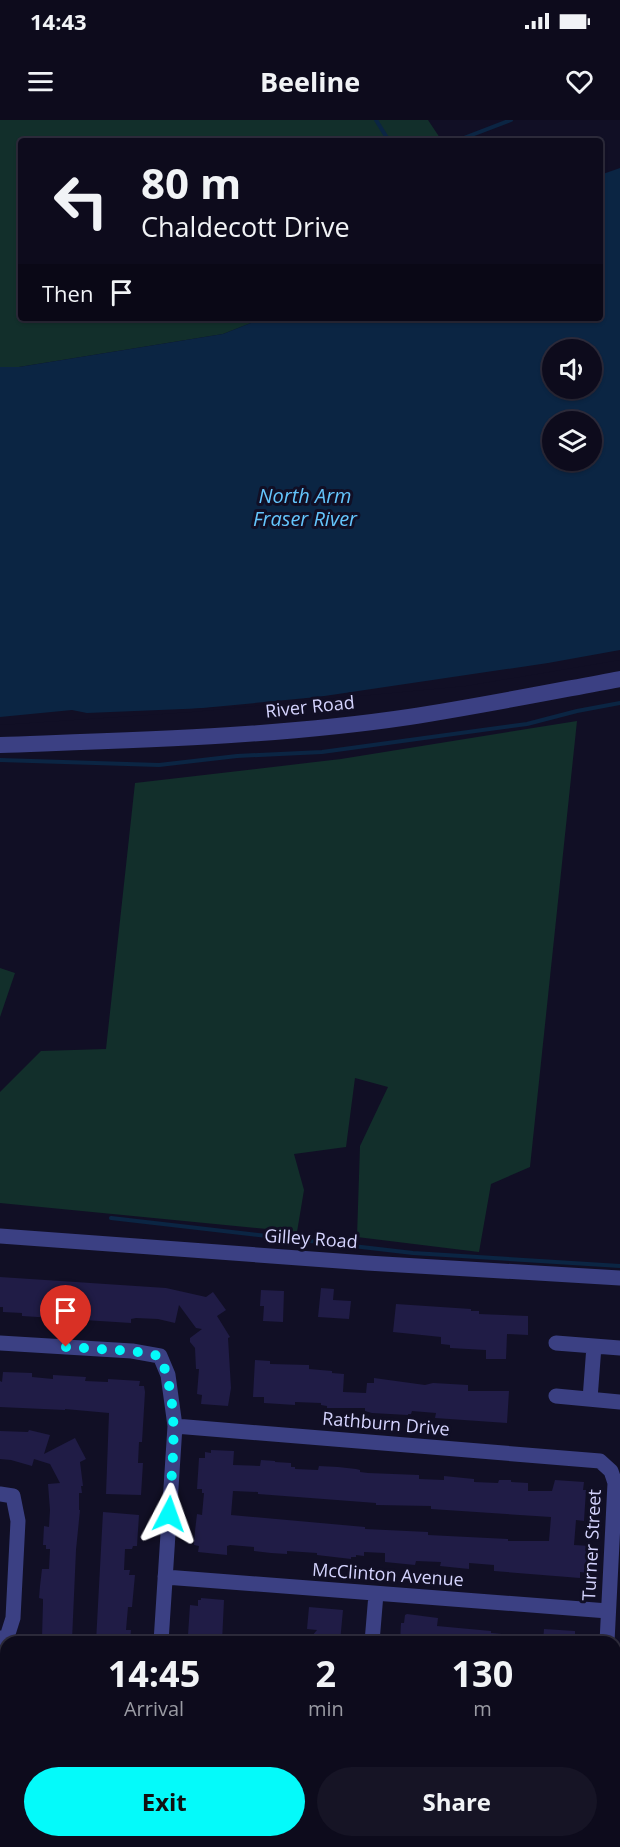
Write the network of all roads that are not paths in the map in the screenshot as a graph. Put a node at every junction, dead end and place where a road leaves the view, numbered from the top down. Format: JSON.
{"nodes":[{"id":1,"x":620,"y":679,"type":"edge"},
{"id":2,"x":0,"y":745,"type":"edge"},
{"id":3,"x":0,"y":1236,"type":"edge"},
{"id":4,"x":620,"y":1278,"type":"edge"},
{"id":5,"x":0,"y":1342,"type":"edge"},
{"id":6,"x":556,"y":1343,"type":"dead end"},
{"id":7,"x":594,"y":1346,"type":"junction"},
{"id":8,"x":620,"y":1348,"type":"edge"},
{"id":9,"x":556,"y":1396,"type":"dead end"},
{"id":10,"x":590,"y":1400,"type":"junction"},
{"id":11,"x":620,"y":1402,"type":"edge"},
{"id":12,"x":175,"y":1426,"type":"junction"},
{"id":13,"x":594,"y":1460,"type":"joint"},
{"id":14,"x":0,"y":1494,"type":"edge"},
{"id":15,"x":165,"y":1577,"type":"junction"},
{"id":16,"x":376,"y":1594,"type":"junction"},
{"id":17,"x":608,"y":1611,"type":"junction"},
{"id":18,"x":6,"y":1636,"type":"edge"},
{"id":19,"x":160,"y":1636,"type":"edge"},
{"id":20,"x":372,"y":1636,"type":"edge"},
{"id":21,"x":607,"y":1636,"type":"edge"}],
"edges":[{"from":1,"to":2,"type":"street","name":"River Road"},
{"from":3,"to":4,"type":"street","name":"Gilley Road"},
{"from":5,"to":12,"type":"street"},
{"from":6,"to":7,"type":"street"},
{"from":7,"to":8,"type":"street"},
{"from":7,"to":10,"type":"street"},
{"from":9,"to":10,"type":"street"},
{"from":10,"to":11,"type":"street"},
{"from":12,"to":13,"type":"street","name":"Rathburn Drive"},
{"from":12,"to":15,"type":"street"},
{"from":13,"to":17,"type":"street","name":"Turner Street"},
{"from":14,"to":18,"type":"street"},
{"from":15,"to":16,"type":"street","name":"McClinton Avenue"},
{"from":15,"to":19,"type":"street"},
{"from":16,"to":17,"type":"street","name":"McClinton Avenue"},
{"from":16,"to":20,"type":"street"},
{"from":17,"to":21,"type":"street","name":"Turner Street"}]}
